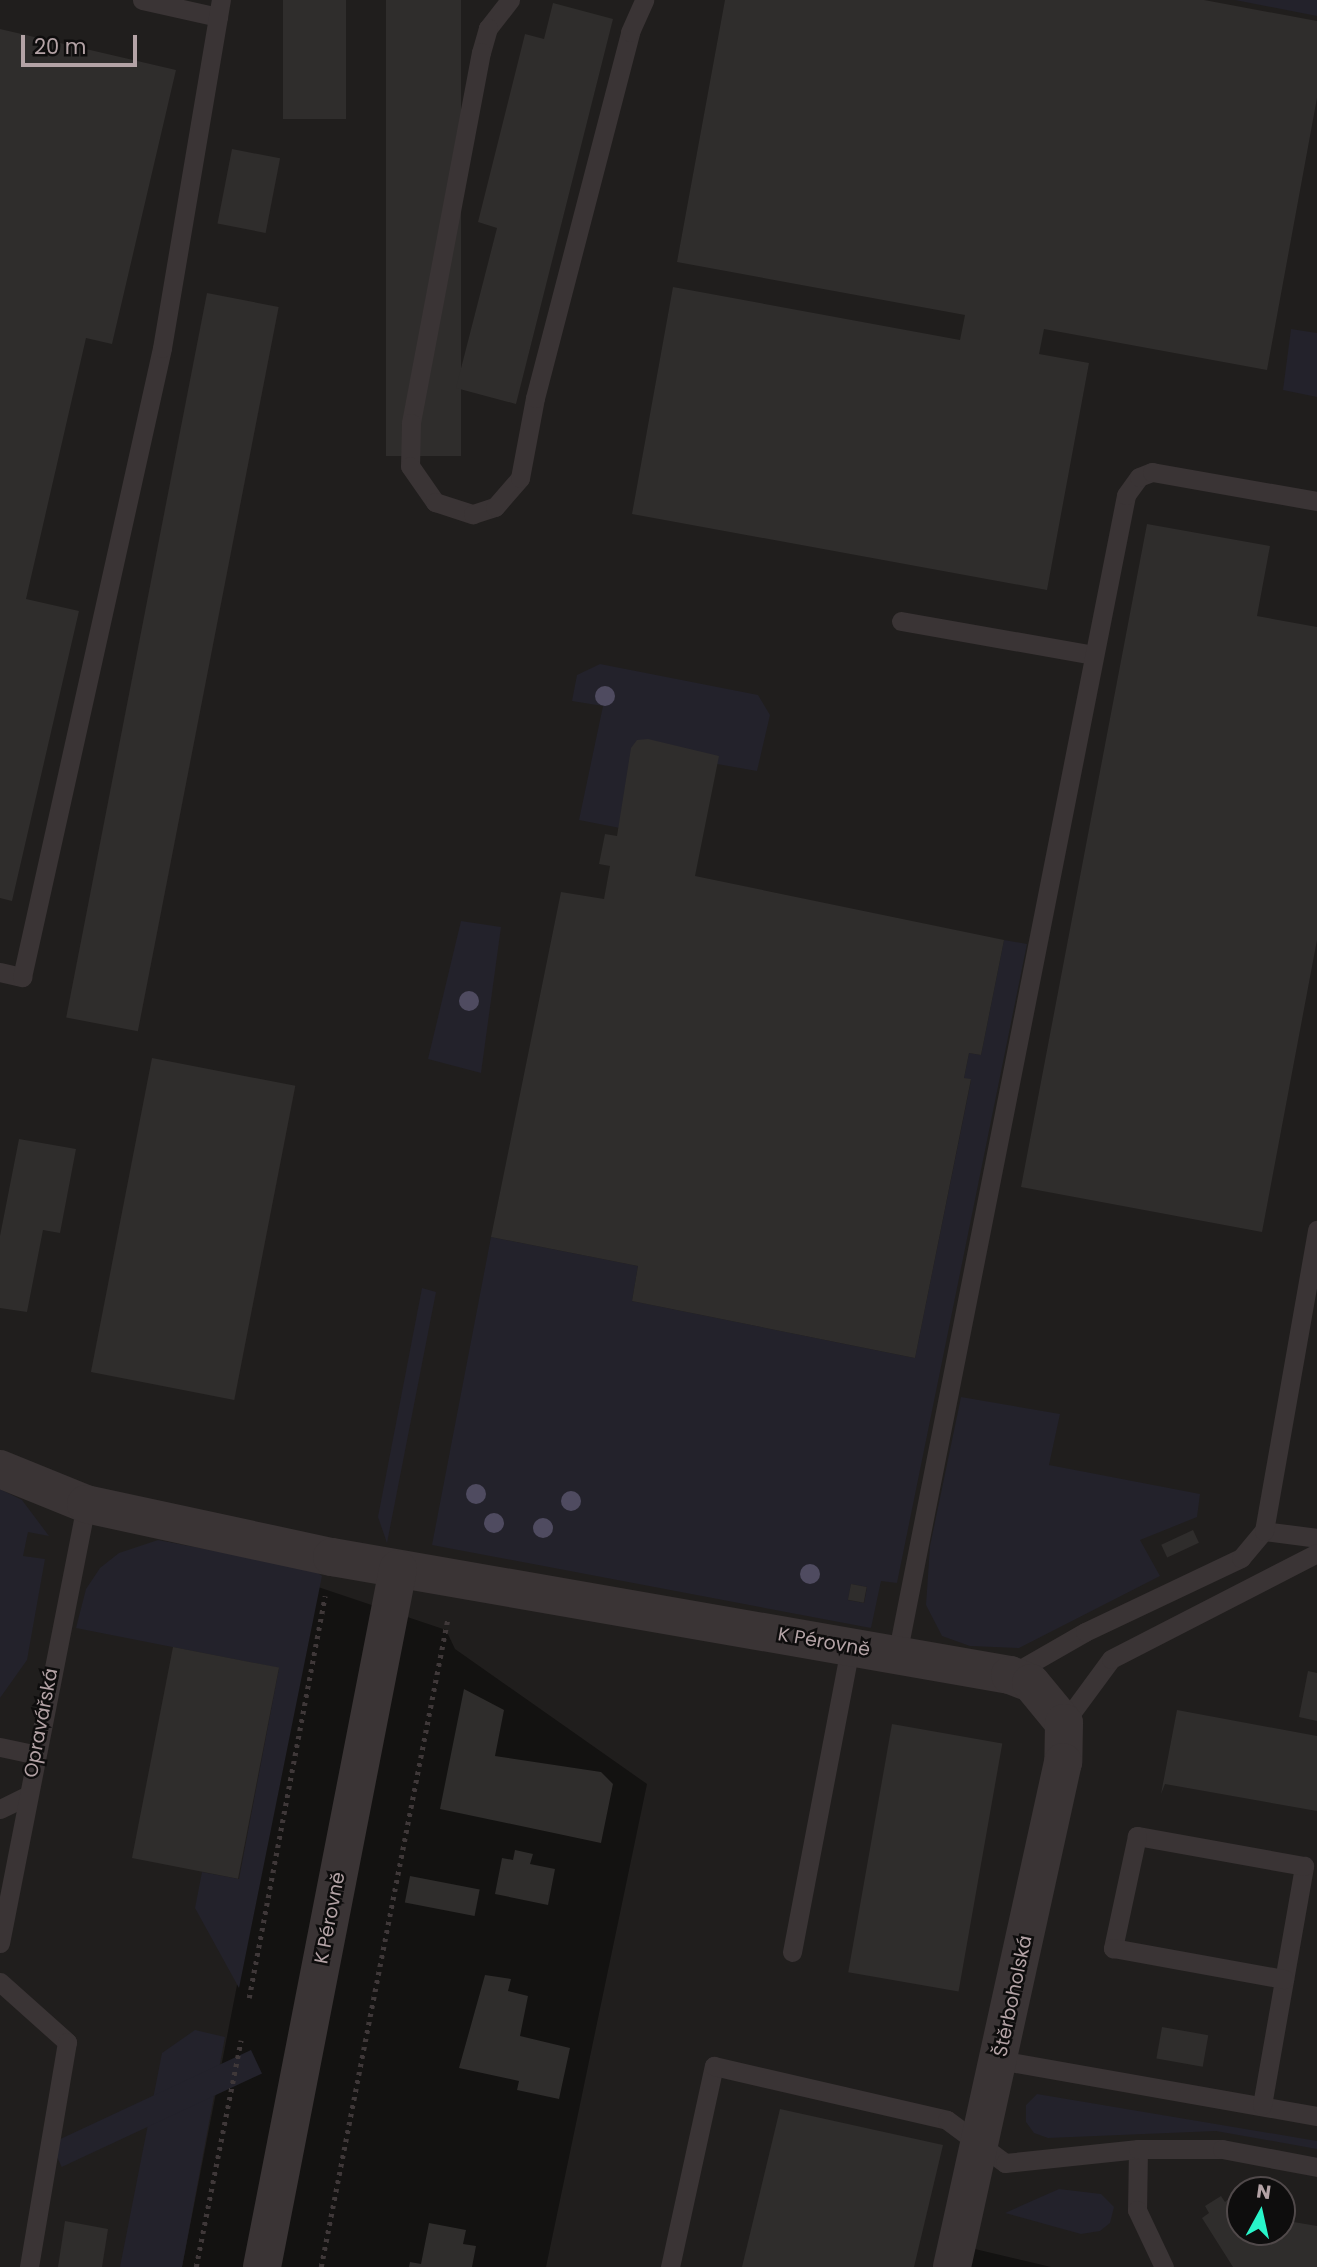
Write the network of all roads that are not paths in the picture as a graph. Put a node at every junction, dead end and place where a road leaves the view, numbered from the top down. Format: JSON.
{"nodes":[{"id":1,"x":142,"y":0,"type":"edge"},
{"id":2,"x":510,"y":0,"type":"edge"},
{"id":3,"x":644,"y":0,"type":"edge"},
{"id":4,"x":220,"y":9,"type":"edge"},
{"id":5,"x":1317,"y":501,"type":"edge"},
{"id":6,"x":901,"y":621,"type":"dead end"},
{"id":7,"x":1093,"y":655,"type":"junction"},
{"id":8,"x":0,"y":972,"type":"edge"},
{"id":9,"x":1317,"y":1230,"type":"edge"},
{"id":10,"x":1311,"y":1297,"type":"edge"},
{"id":11,"x":0,"y":1469,"type":"edge"},
{"id":12,"x":86,"y":1504,"type":"junction"},
{"id":13,"x":1264,"y":1531,"type":"junction"},
{"id":14,"x":1317,"y":1538,"type":"edge"},
{"id":15,"x":1317,"y":1553,"type":"edge"},
{"id":16,"x":398,"y":1569,"type":"junction"},
{"id":17,"x":900,"y":1640,"type":"dead end"},
{"id":18,"x":850,"y":1647,"type":"junction"},
{"id":19,"x":1010,"y":1675,"type":"junction"},
{"id":20,"x":1064,"y":1723,"type":"junction"},
{"id":21,"x":0,"y":1748,"type":"edge"},
{"id":22,"x":34,"y":1754,"type":"junction"},
{"id":23,"x":27,"y":1796,"type":"junction"},
{"id":24,"x":0,"y":1809,"type":"edge"},
{"id":25,"x":0,"y":1943,"type":"edge"},
{"id":26,"x":792,"y":1952,"type":"dead end"},
{"id":27,"x":1284,"y":1979,"type":"junction"},
{"id":28,"x":0,"y":1982,"type":"edge"},
{"id":29,"x":999,"y":2060,"type":"junction"},
{"id":30,"x":1262,"y":2105,"type":"junction"},
{"id":31,"x":1317,"y":2116,"type":"edge"},
{"id":32,"x":982,"y":2142,"type":"junction"},
{"id":33,"x":1138,"y":2149,"type":"junction"},
{"id":34,"x":1317,"y":2167,"type":"edge"},
{"id":35,"x":29,"y":2267,"type":"edge"},
{"id":36,"x":262,"y":2267,"type":"edge"},
{"id":37,"x":670,"y":2267,"type":"edge"},
{"id":38,"x":952,"y":2267,"type":"edge"},
{"id":39,"x":1164,"y":2267,"type":"edge"}],
"edges":[{"from":1,"to":4,"type":"lane"},
{"from":2,"to":3,"type":"lane"},
{"from":4,"to":8,"type":"lane"},
{"from":5,"to":7,"type":"lane"},
{"from":6,"to":7,"type":"lane"},
{"from":7,"to":17,"type":"lane"},
{"from":9,"to":10,"type":"lane"},
{"from":10,"to":13,"type":"lane"},
{"from":11,"to":12,"type":"street","name":"K Pérovně"},
{"from":12,"to":16,"type":"street","name":"K Pérovně"},
{"from":12,"to":22,"type":"lane","name":"Opravářská"},
{"from":13,"to":14,"type":"lane"},
{"from":13,"to":19,"type":"lane"},
{"from":15,"to":20,"type":"lane"},
{"from":16,"to":18,"type":"street","name":"K Pérovně"},
{"from":16,"to":36,"type":"street","name":"K Pérovně"},
{"from":18,"to":19,"type":"street","name":"K Pérovně"},
{"from":18,"to":26,"type":"lane"},
{"from":19,"to":20,"type":"street","name":"K Pérovně"},
{"from":20,"to":29,"type":"street","name":"Štěrboholská"},
{"from":21,"to":22,"type":"lane"},
{"from":22,"to":23,"type":"lane","name":"Opravářská"},
{"from":23,"to":24,"type":"lane"},
{"from":23,"to":25,"type":"lane","name":"Opravářská"},
{"from":27,"to":27,"type":"lane"},
{"from":27,"to":30,"type":"lane"},
{"from":28,"to":35,"type":"lane"},
{"from":29,"to":30,"type":"lane"},
{"from":29,"to":32,"type":"street","name":"Štěrboholská"},
{"from":30,"to":31,"type":"lane"},
{"from":32,"to":33,"type":"lane"},
{"from":32,"to":37,"type":"lane"},
{"from":32,"to":38,"type":"street","name":"Štěrboholská"},
{"from":33,"to":34,"type":"lane"},
{"from":33,"to":39,"type":"lane"}]}
